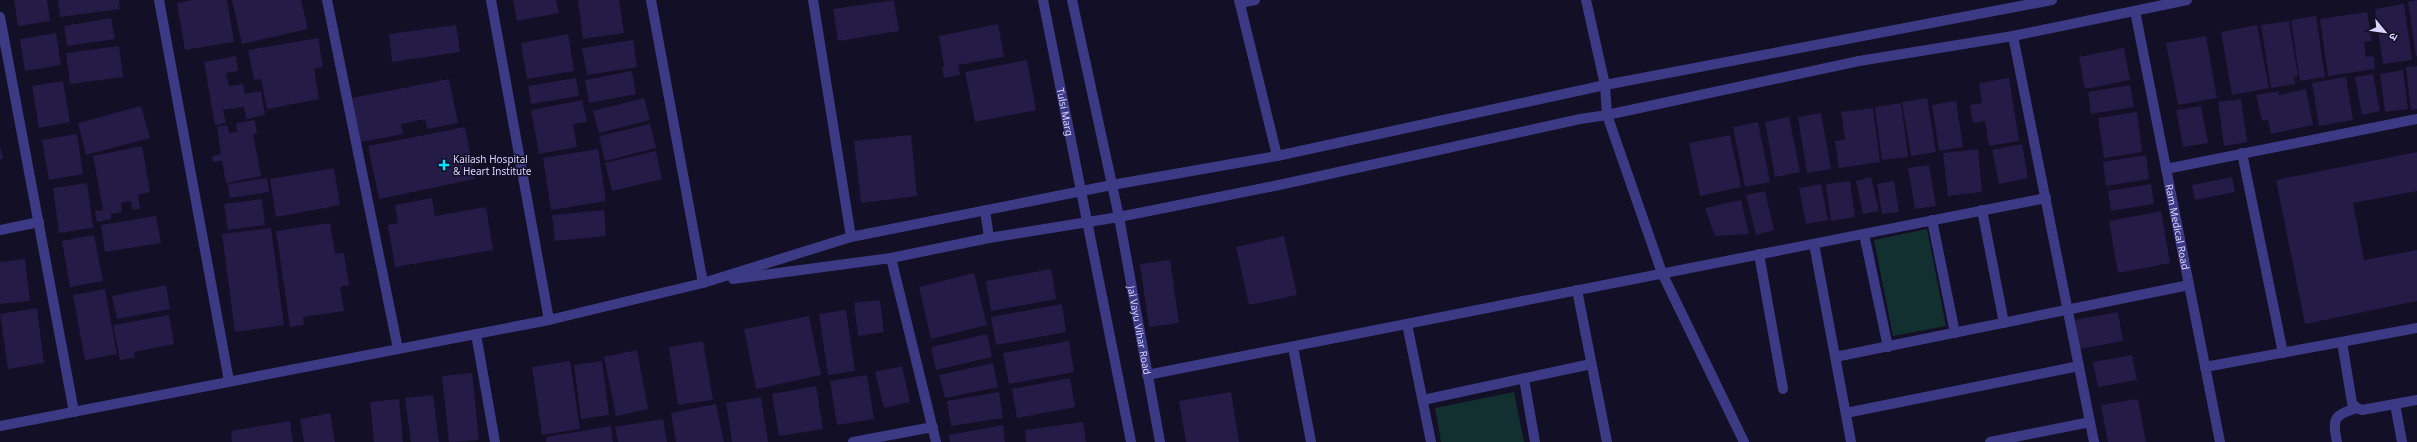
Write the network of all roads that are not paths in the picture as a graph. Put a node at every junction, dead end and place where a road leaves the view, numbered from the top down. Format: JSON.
{"nodes":[{"id":1,"x":159,"y":0,"type":"edge"},
{"id":2,"x":327,"y":0,"type":"edge"},
{"id":3,"x":491,"y":0,"type":"edge"},
{"id":4,"x":651,"y":0,"type":"edge"},
{"id":5,"x":813,"y":0,"type":"edge"},
{"id":6,"x":1043,"y":0,"type":"edge"},
{"id":7,"x":1072,"y":0,"type":"edge"},
{"id":8,"x":1255,"y":0,"type":"edge"},
{"id":9,"x":1586,"y":0,"type":"edge"},
{"id":10,"x":2052,"y":0,"type":"edge"},
{"id":11,"x":2187,"y":0,"type":"edge"},
{"id":12,"x":1240,"y":2,"type":"edge"},
{"id":13,"x":2135,"y":11,"type":"junction"},
{"id":14,"x":0,"y":17,"type":"edge"},
{"id":15,"x":2013,"y":36,"type":"junction"},
{"id":16,"x":1605,"y":85,"type":"junction"},
{"id":17,"x":1607,"y":115,"type":"junction"},
{"id":18,"x":2417,"y":119,"type":"edge"},
{"id":19,"x":2242,"y":153,"type":"junction"},
{"id":20,"x":1277,"y":156,"type":"junction"},
{"id":21,"x":2166,"y":169,"type":"junction"},
{"id":22,"x":1112,"y":185,"type":"junction"},
{"id":23,"x":1080,"y":192,"type":"junction"},
{"id":24,"x":2046,"y":198,"type":"junction"},
{"id":25,"x":986,"y":210,"type":"junction"},
{"id":26,"x":1982,"y":210,"type":"junction"},
{"id":27,"x":1119,"y":217,"type":"junction"},
{"id":28,"x":1932,"y":220,"type":"junction"},
{"id":29,"x":39,"y":222,"type":"junction"},
{"id":30,"x":1087,"y":223,"type":"junction"},
{"id":31,"x":0,"y":230,"type":"edge"},
{"id":32,"x":1864,"y":234,"type":"junction"},
{"id":33,"x":851,"y":237,"type":"junction"},
{"id":34,"x":989,"y":238,"type":"junction"},
{"id":35,"x":1814,"y":244,"type":"junction"},
{"id":36,"x":1759,"y":254,"type":"junction"},
{"id":37,"x":891,"y":258,"type":"junction"},
{"id":38,"x":1662,"y":273,"type":"junction"},
{"id":39,"x":703,"y":283,"type":"junction"},
{"id":40,"x":2189,"y":285,"type":"junction"},
{"id":41,"x":1576,"y":290,"type":"junction"},
{"id":42,"x":2068,"y":309,"type":"junction"},
{"id":43,"x":549,"y":320,"type":"junction"},
{"id":44,"x":2004,"y":323,"type":"junction"},
{"id":45,"x":1407,"y":324,"type":"junction"},
{"id":46,"x":2417,"y":328,"type":"edge"},
{"id":47,"x":1955,"y":333,"type":"junction"},
{"id":48,"x":476,"y":334,"type":"junction"},
{"id":49,"x":2342,"y":342,"type":"junction"},
{"id":50,"x":1293,"y":347,"type":"junction"},
{"id":51,"x":1888,"y":347,"type":"junction"},
{"id":52,"x":398,"y":349,"type":"junction"},
{"id":53,"x":2283,"y":353,"type":"junction"},
{"id":54,"x":1835,"y":358,"type":"junction"},
{"id":55,"x":1591,"y":364,"type":"junction"},
{"id":56,"x":2079,"y":366,"type":"junction"},
{"id":57,"x":2205,"y":367,"type":"junction"},
{"id":58,"x":1147,"y":375,"type":"junction"},
{"id":59,"x":1524,"y":380,"type":"junction"},
{"id":60,"x":229,"y":381,"type":"junction"},
{"id":61,"x":1782,"y":389,"type":"dead end"},
{"id":62,"x":1423,"y":400,"type":"junction"},
{"id":63,"x":2417,"y":400,"type":"edge"},
{"id":64,"x":2395,"y":404,"type":"junction"},
{"id":65,"x":2357,"y":408,"type":"junction"},
{"id":66,"x":74,"y":412,"type":"junction"},
{"id":67,"x":1846,"y":413,"type":"junction"},
{"id":68,"x":2090,"y":422,"type":"junction"},
{"id":69,"x":0,"y":426,"type":"edge"},
{"id":70,"x":933,"y":427,"type":"junction"},
{"id":71,"x":2028,"y":438,"type":"edge"},
{"id":72,"x":495,"y":442,"type":"edge"},
{"id":73,"x":852,"y":442,"type":"edge"},
{"id":74,"x":936,"y":442,"type":"edge"},
{"id":75,"x":1131,"y":442,"type":"edge"},
{"id":76,"x":1160,"y":442,"type":"edge"},
{"id":77,"x":1312,"y":442,"type":"edge"},
{"id":78,"x":1431,"y":442,"type":"edge"},
{"id":79,"x":1535,"y":442,"type":"edge"},
{"id":80,"x":1607,"y":442,"type":"edge"},
{"id":81,"x":1744,"y":442,"type":"edge"},
{"id":82,"x":1851,"y":442,"type":"edge"},
{"id":83,"x":1990,"y":442,"type":"edge"},
{"id":84,"x":2094,"y":442,"type":"edge"},
{"id":85,"x":2220,"y":442,"type":"edge"},
{"id":86,"x":2337,"y":442,"type":"edge"},
{"id":87,"x":2402,"y":442,"type":"edge"}],
"edges":[{"from":1,"to":60,"type":"street"},
{"from":2,"to":52,"type":"street"},
{"from":3,"to":43,"type":"street"},
{"from":4,"to":39,"type":"street"},
{"from":5,"to":33,"type":"street"},
{"from":6,"to":23,"type":"street","name":"Tulsi Marg"},
{"from":7,"to":22,"type":"street"},
{"from":8,"to":12,"type":"street"},
{"from":9,"to":16,"type":"street"},
{"from":10,"to":16,"type":"street"},
{"from":11,"to":13,"type":"street"},
{"from":12,"to":20,"type":"street"},
{"from":13,"to":15,"type":"street"},
{"from":13,"to":21,"type":"street","name":"Ram Medical Road"},
{"from":14,"to":29,"type":"street"},
{"from":15,"to":17,"type":"street"},
{"from":15,"to":24,"type":"street"},
{"from":16,"to":17,"type":"street"},
{"from":16,"to":20,"type":"street"},
{"from":17,"to":27,"type":"street"},
{"from":17,"to":38,"type":"street"},
{"from":18,"to":19,"type":"street"},
{"from":19,"to":21,"type":"street"},
{"from":19,"to":53,"type":"street"},
{"from":20,"to":22,"type":"street"},
{"from":21,"to":40,"type":"street","name":"Ram Medical Road"},
{"from":22,"to":23,"type":"street"},
{"from":22,"to":27,"type":"street"},
{"from":23,"to":25,"type":"street"},
{"from":23,"to":30,"type":"street","name":"Tulsi Marg"},
{"from":24,"to":26,"type":"street"},
{"from":24,"to":42,"type":"street"},
{"from":25,"to":33,"type":"street"},
{"from":25,"to":34,"type":"street"},
{"from":26,"to":28,"type":"street"},
{"from":26,"to":44,"type":"street"},
{"from":27,"to":30,"type":"street"},
{"from":27,"to":58,"type":"street","name":"Jal Vayu Vihar Road"},
{"from":28,"to":32,"type":"street"},
{"from":28,"to":47,"type":"street"},
{"from":29,"to":31,"type":"street"},
{"from":29,"to":66,"type":"street"},
{"from":30,"to":34,"type":"street"},
{"from":30,"to":75,"type":"street"},
{"from":32,"to":35,"type":"street"},
{"from":32,"to":51,"type":"street"},
{"from":33,"to":39,"type":"street"},
{"from":34,"to":37,"type":"street"},
{"from":35,"to":36,"type":"street"},
{"from":35,"to":54,"type":"street"},
{"from":36,"to":38,"type":"street"},
{"from":36,"to":61,"type":"street"},
{"from":37,"to":39,"type":"street"},
{"from":37,"to":70,"type":"street"},
{"from":38,"to":41,"type":"street"},
{"from":38,"to":81,"type":"street"},
{"from":39,"to":43,"type":"street"},
{"from":40,"to":42,"type":"street"},
{"from":40,"to":57,"type":"street","name":"Ram Medical Road"},
{"from":41,"to":45,"type":"street"},
{"from":41,"to":55,"type":"street"},
{"from":42,"to":44,"type":"street"},
{"from":42,"to":56,"type":"street"},
{"from":43,"to":48,"type":"street"},
{"from":44,"to":47,"type":"street"},
{"from":45,"to":50,"type":"street"},
{"from":45,"to":62,"type":"street"},
{"from":46,"to":49,"type":"street"},
{"from":47,"to":51,"type":"street"},
{"from":48,"to":52,"type":"street"},
{"from":48,"to":72,"type":"street"},
{"from":49,"to":53,"type":"street"},
{"from":49,"to":65,"type":"street"},
{"from":50,"to":58,"type":"street"},
{"from":50,"to":77,"type":"street"},
{"from":51,"to":54,"type":"street"},
{"from":52,"to":60,"type":"street"},
{"from":53,"to":57,"type":"street"},
{"from":54,"to":67,"type":"street"},
{"from":55,"to":59,"type":"street"},
{"from":55,"to":80,"type":"street"},
{"from":56,"to":67,"type":"street"},
{"from":56,"to":68,"type":"street"},
{"from":57,"to":85,"type":"street","name":"Ram Medical Road"},
{"from":58,"to":76,"type":"street","name":"Jal Vayu Vihar Road"},
{"from":59,"to":62,"type":"street"},
{"from":59,"to":79,"type":"street"},
{"from":60,"to":66,"type":"street"},
{"from":62,"to":78,"type":"street"},
{"from":63,"to":64,"type":"street"},
{"from":64,"to":65,"type":"street"},
{"from":64,"to":87,"type":"street"},
{"from":65,"to":86,"type":"street"},
{"from":66,"to":69,"type":"street"},
{"from":67,"to":82,"type":"street"},
{"from":68,"to":71,"type":"street"},
{"from":68,"to":84,"type":"street"},
{"from":70,"to":73,"type":"street"},
{"from":70,"to":74,"type":"street"},
{"from":71,"to":83,"type":"street"}]}
